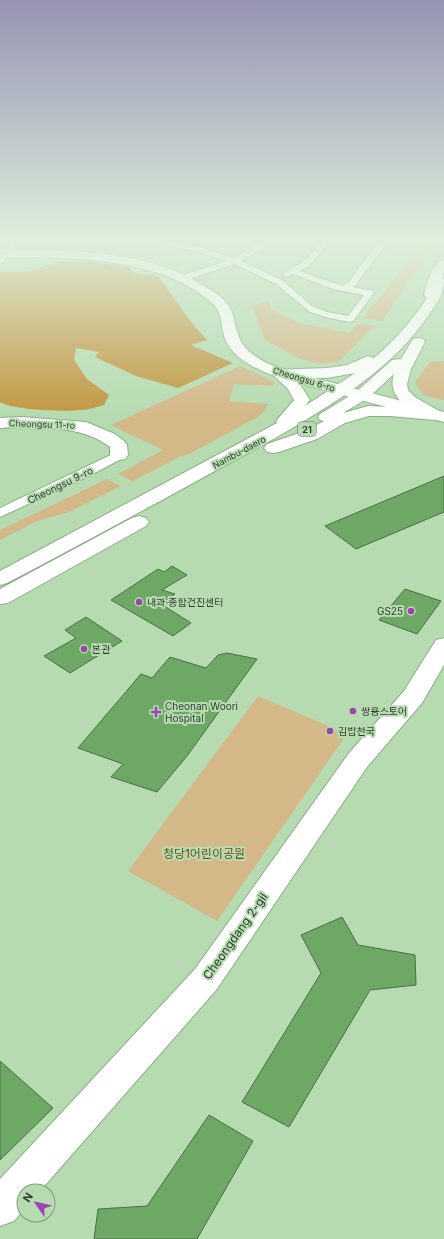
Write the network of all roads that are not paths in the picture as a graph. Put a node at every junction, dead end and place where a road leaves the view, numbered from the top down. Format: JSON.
{"nodes":[{"id":1,"x":213,"y":297,"type":"edge"},
{"id":2,"x":297,"y":297,"type":"edge"},
{"id":3,"x":367,"y":297,"type":"edge"},
{"id":4,"x":429,"y":297,"type":"edge"},
{"id":5,"x":434,"y":297,"type":"edge"},
{"id":6,"x":444,"y":306,"type":"edge"},
{"id":7,"x":425,"y":309,"type":"junction"},
{"id":8,"x":410,"y":341,"type":"junction"},
{"id":9,"x":280,"y":373,"type":"junction"},
{"id":10,"x":341,"y":390,"type":"junction"},
{"id":11,"x":362,"y":395,"type":"junction"},
{"id":12,"x":440,"y":416,"type":"edge"},
{"id":13,"x":0,"y":423,"type":"edge"},
{"id":14,"x":252,"y":444,"type":"junction"},
{"id":15,"x":273,"y":448,"type":"junction"},
{"id":16,"x":119,"y":455,"type":"joint"},
{"id":17,"x":0,"y":513,"type":"edge"},
{"id":18,"x":136,"y":515,"type":"junction"},
{"id":19,"x":0,"y":564,"type":"edge"},
{"id":20,"x":0,"y":579,"type":"edge"},
{"id":21,"x":0,"y":598,"type":"edge"},
{"id":22,"x":0,"y":611,"type":"edge"},
{"id":23,"x":444,"y":645,"type":"edge"},
{"id":24,"x":0,"y":1207,"type":"edge"}],
"edges":[{"from":1,"to":9,"type":"main road","name":"Cheongsu 6-ro"},
{"from":2,"to":3,"type":"street"},
{"from":4,"to":7,"type":"main road"},
{"from":5,"to":7,"type":"main road","name":"Nambu-daero","number":"21"},
{"from":6,"to":8,"type":"main road","name":"Nambu-daero","number":"21"},
{"from":7,"to":8,"type":"main road","name":"Nambu-daero","number":"21"},
{"from":8,"to":9,"type":"main road"},
{"from":8,"to":10,"type":"main road","name":"Nambu-daero","number":"21"},
{"from":8,"to":11,"type":"main road","name":"Nambu-daero","number":"21"},
{"from":8,"to":12,"type":"main road"},
{"from":9,"to":10,"type":"main road","name":"Cheongsu 6-ro"},
{"from":9,"to":14,"type":"main road"},
{"from":10,"to":11,"type":"main road","name":"Cheongsu 6-ro"},
{"from":10,"to":14,"type":"main road","name":"Nambu-daero","number":"21"},
{"from":11,"to":12,"type":"main road"},
{"from":11,"to":15,"type":"main road","name":"Nambu-daero","number":"21"},
{"from":12,"to":15,"type":"main road"},
{"from":13,"to":16,"type":"main road","name":"Cheongsu 11-ro"},
{"from":14,"to":18,"type":"main road","name":"Nambu-daero","number":"21"},
{"from":15,"to":18,"type":"main road","name":"Nambu-daero","number":"21"},
{"from":16,"to":17,"type":"street","name":"Cheongsu 9-ro"},
{"from":18,"to":19,"type":"main road"},
{"from":18,"to":20,"type":"main road","name":"Nambu-daero","number":"21"},
{"from":18,"to":21,"type":"main road","name":"Nambu-daero","number":"21"},
{"from":18,"to":22,"type":"main road"},
{"from":23,"to":24,"type":"main road","name":"Cheongdang 2-gil"}]}
